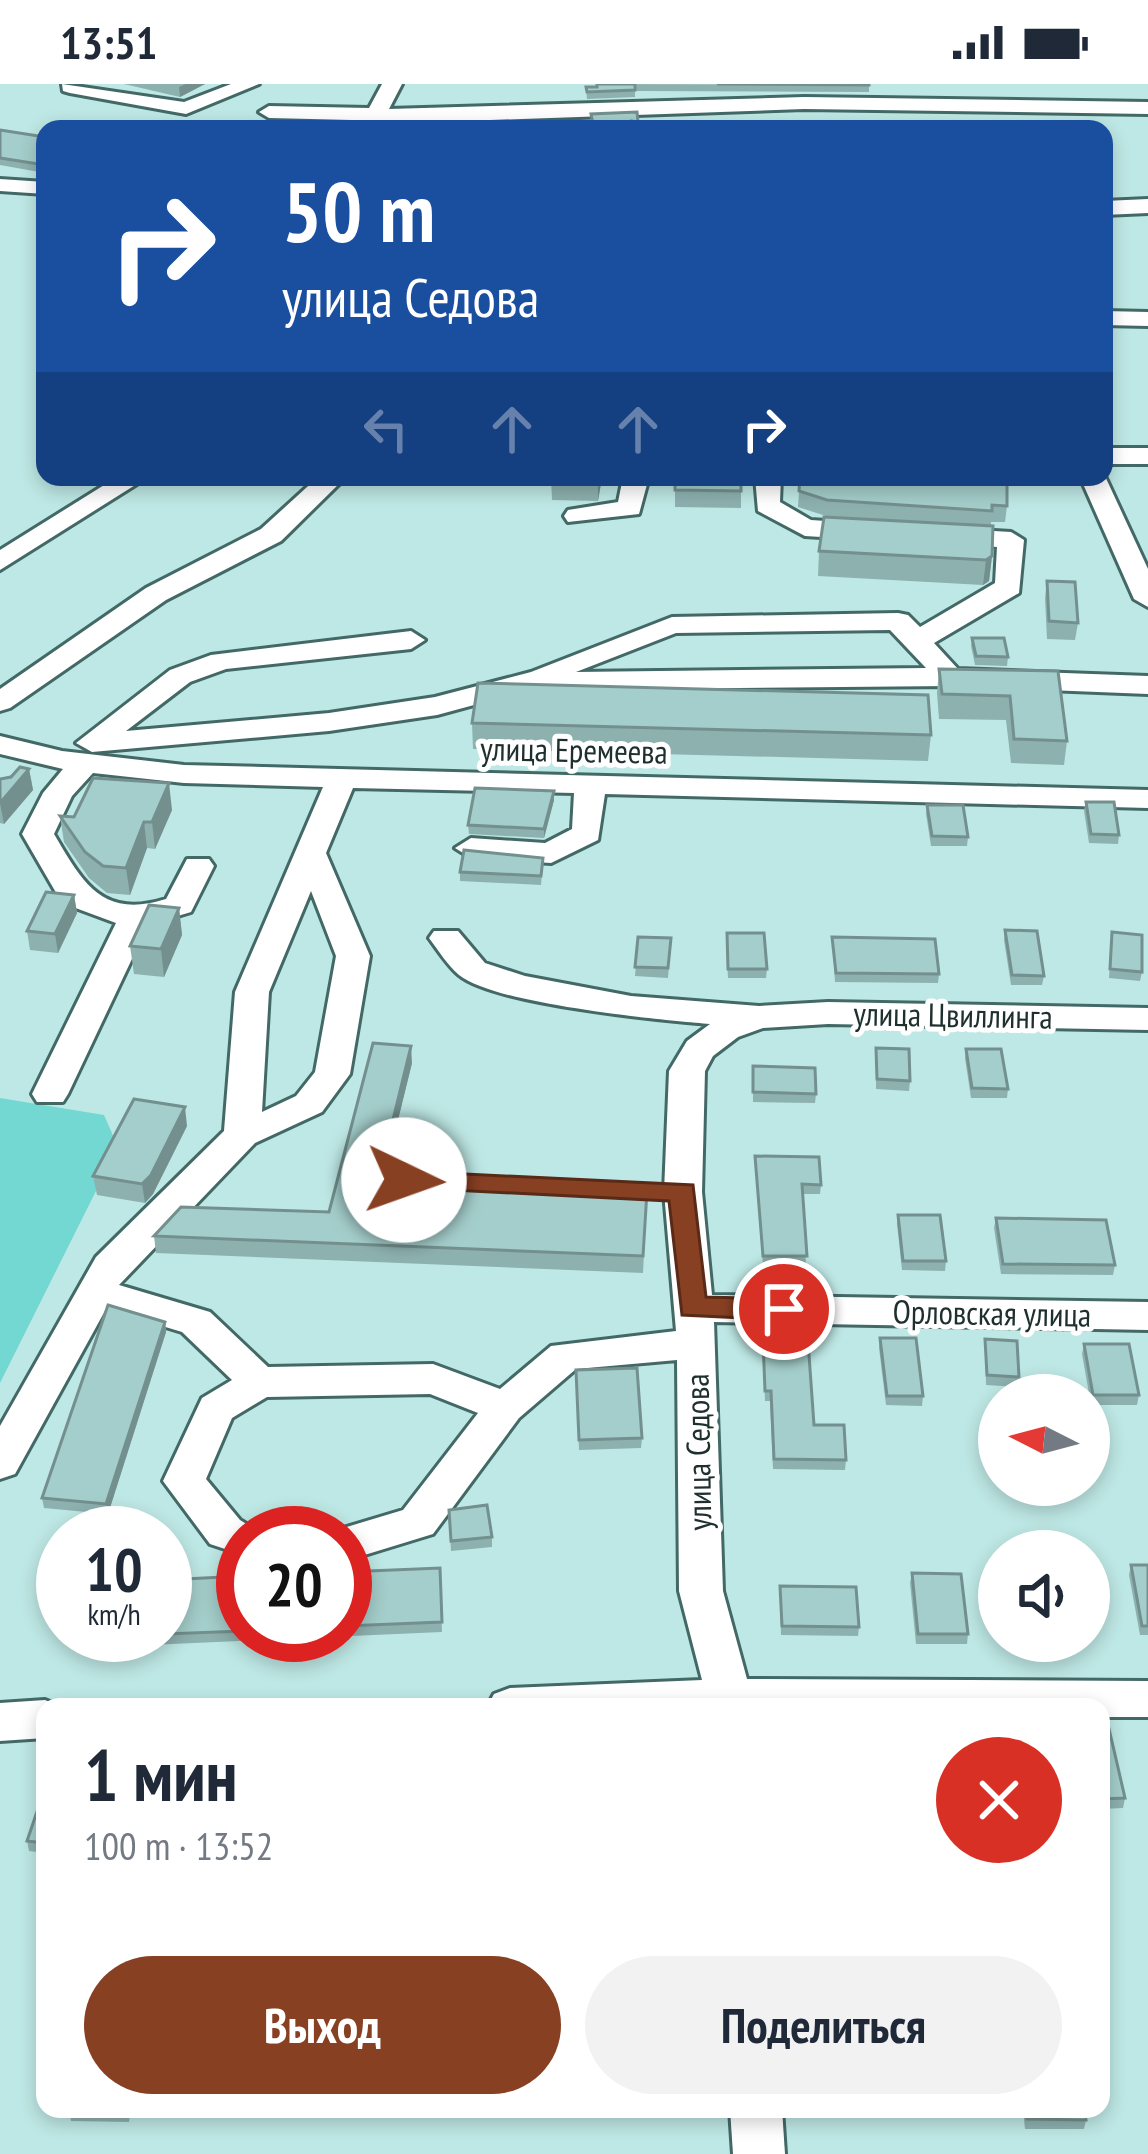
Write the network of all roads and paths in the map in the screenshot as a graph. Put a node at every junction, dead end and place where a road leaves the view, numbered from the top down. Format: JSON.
{"nodes":[{"id":1,"x":75,"y":84,"type":"edge"},
{"id":2,"x":250,"y":84,"type":"edge"},
{"id":3,"x":392,"y":84,"type":"edge"},
{"id":4,"x":656,"y":84,"type":"edge"},
{"id":5,"x":918,"y":84,"type":"edge"},
{"id":6,"x":930,"y":105,"type":"junction"},
{"id":7,"x":1148,"y":108,"type":"edge"},
{"id":8,"x":269,"y":112,"type":"dead end"},
{"id":9,"x":374,"y":117,"type":"junction"},
{"id":10,"x":675,"y":119,"type":"edge"},
{"id":11,"x":938,"y":120,"type":"edge"},
{"id":12,"x":0,"y":185,"type":"edge"},
{"id":13,"x":36,"y":187,"type":"edge"},
{"id":14,"x":1148,"y":206,"type":"edge"},
{"id":15,"x":1113,"y":210,"type":"edge"},
{"id":16,"x":1113,"y":228,"type":"edge"},
{"id":17,"x":1148,"y":229,"type":"edge"},
{"id":18,"x":1113,"y":318,"type":"edge"},
{"id":19,"x":1148,"y":319,"type":"edge"},
{"id":20,"x":1113,"y":456,"type":"edge"},
{"id":21,"x":1148,"y":456,"type":"edge"},
{"id":22,"x":121,"y":486,"type":"edge"},
{"id":23,"x":323,"y":486,"type":"edge"},
{"id":24,"x":634,"y":486,"type":"edge"},
{"id":25,"x":768,"y":486,"type":"edge"},
{"id":26,"x":1098,"y":486,"type":"edge"},
{"id":27,"x":577,"y":516,"type":"dead end"},
{"id":28,"x":0,"y":562,"type":"edge"},
{"id":29,"x":1148,"y":598,"type":"edge"},
{"id":30,"x":411,"y":640,"type":"dead end"},
{"id":31,"x":915,"y":642,"type":"junction"},
{"id":32,"x":950,"y":677,"type":"junction"},
{"id":33,"x":528,"y":681,"type":"junction"},
{"id":34,"x":1148,"y":685,"type":"edge"},
{"id":35,"x":0,"y":702,"type":"edge"},
{"id":36,"x":0,"y":746,"type":"edge"},
{"id":37,"x":67,"y":755,"type":"junction"},
{"id":38,"x":341,"y":780,"type":"junction"},
{"id":39,"x":4,"y":784,"type":"edge"},
{"id":40,"x":590,"y":786,"type":"junction"},
{"id":41,"x":1148,"y":799,"type":"edge"},
{"id":42,"x":471,"y":848,"type":"edge"},
{"id":43,"x":313,"y":855,"type":"junction"},
{"id":44,"x":198,"y":866,"type":"dead end"},
{"id":45,"x":135,"y":919,"type":"junction"},
{"id":46,"x":446,"y":938,"type":"dead end"},
{"id":47,"x":759,"y":1017,"type":"junction"},
{"id":48,"x":1148,"y":1019,"type":"edge"},
{"id":49,"x":50,"y":1094,"type":"dead end"},
{"id":50,"x":242,"y":1135,"type":"junction"},
{"id":51,"x":99,"y":1293,"type":"junction"},
{"id":52,"x":1148,"y":1316,"type":"edge"},
{"id":53,"x":694,"y":1326,"type":"junction"},
{"id":54,"x":259,"y":1382,"type":"junction"},
{"id":55,"x":505,"y":1407,"type":"junction"},
{"id":56,"x":0,"y":1462,"type":"edge"},
{"id":57,"x":216,"y":1521,"type":"edge"},
{"id":58,"x":372,"y":1536,"type":"edge"},
{"id":59,"x":731,"y":1698,"type":"edge"},
{"id":60,"x":1110,"y":1700,"type":"edge"},
{"id":61,"x":1148,"y":1700,"type":"edge"},
{"id":62,"x":36,"y":1720,"type":"edge"},
{"id":63,"x":0,"y":1722,"type":"edge"},
{"id":64,"x":756,"y":2118,"type":"edge"},
{"id":65,"x":758,"y":2154,"type":"edge"}],
"edges":[{"from":1,"to":2,"type":"street"},
{"from":3,"to":9,"type":"street"},
{"from":4,"to":10,"type":"street"},
{"from":5,"to":6,"type":"street"},
{"from":6,"to":7,"type":"street"},
{"from":6,"to":10,"type":"street"},
{"from":6,"to":11,"type":"street"},
{"from":8,"to":9,"type":"street"},
{"from":9,"to":10,"type":"street"},
{"from":12,"to":13,"type":"street"},
{"from":14,"to":15,"type":"street"},
{"from":16,"to":17,"type":"street"},
{"from":18,"to":19,"type":"street"},
{"from":20,"to":21,"type":"street"},
{"from":22,"to":28,"type":"street"},
{"from":23,"to":35,"type":"street"},
{"from":24,"to":27,"type":"street"},
{"from":25,"to":31,"type":"street"},
{"from":26,"to":29,"type":"street"},
{"from":30,"to":37,"type":"street"},
{"from":31,"to":32,"type":"street"},
{"from":31,"to":33,"type":"street"},
{"from":32,"to":33,"type":"street"},
{"from":32,"to":34,"type":"street"},
{"from":33,"to":37,"type":"street"},
{"from":36,"to":37,"type":"street","name":"улица Еремеева"},
{"from":37,"to":38,"type":"street","name":"улица Еремеева"},
{"from":37,"to":39,"type":"street"},
{"from":37,"to":45,"type":"street"},
{"from":38,"to":40,"type":"street","name":"улица Еремеева"},
{"from":38,"to":43,"type":"street"},
{"from":40,"to":41,"type":"street","name":"улица Еремеева"},
{"from":40,"to":42,"type":"street"},
{"from":43,"to":50,"type":"street"},
{"from":43,"to":50,"type":"street"},
{"from":44,"to":45,"type":"street"},
{"from":45,"to":49,"type":"street"},
{"from":46,"to":47,"type":"street"},
{"from":47,"to":48,"type":"street","name":"улица Цвиллинга"},
{"from":47,"to":53,"type":"street","name":"улица Седова"},
{"from":50,"to":51,"type":"street"},
{"from":51,"to":54,"type":"street"},
{"from":51,"to":56,"type":"street"},
{"from":52,"to":53,"type":"street","name":"Орловская улица"},
{"from":53,"to":55,"type":"street","name":"Орловская улица"},
{"from":53,"to":59,"type":"street","name":"улица Седова"},
{"from":54,"to":55,"type":"street"},
{"from":54,"to":57,"type":"street"},
{"from":55,"to":58,"type":"street","name":"Орловская улица"},
{"from":60,"to":61,"type":"street"},
{"from":62,"to":63,"type":"street"},
{"from":64,"to":65,"type":"street"}]}
